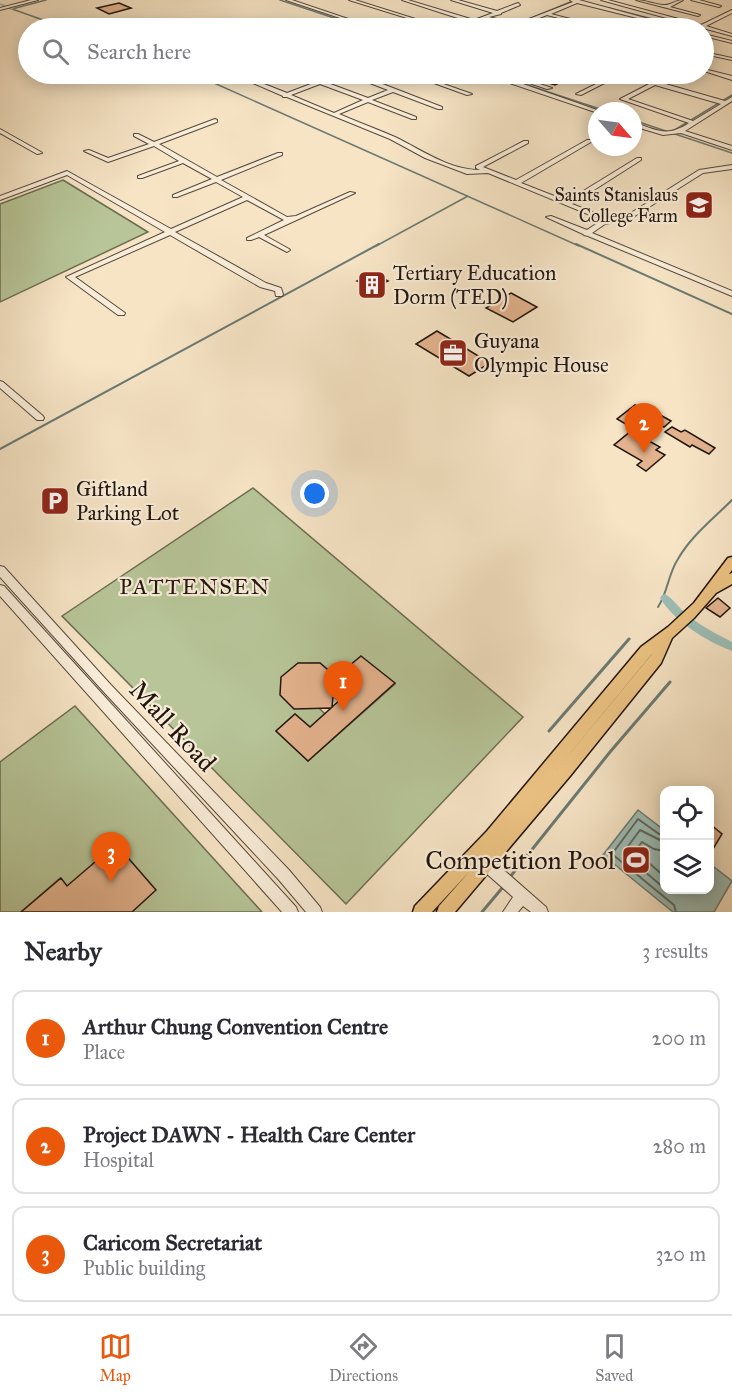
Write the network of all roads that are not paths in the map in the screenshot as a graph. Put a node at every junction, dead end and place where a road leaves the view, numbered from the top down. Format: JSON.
{"nodes":[{"id":1,"x":36,"y":0,"type":"edge"},
{"id":2,"x":290,"y":0,"type":"edge"},
{"id":3,"x":351,"y":0,"type":"edge"},
{"id":4,"x":404,"y":0,"type":"edge"},
{"id":5,"x":453,"y":0,"type":"edge"},
{"id":6,"x":507,"y":0,"type":"edge"},
{"id":7,"x":603,"y":0,"type":"edge"},
{"id":8,"x":638,"y":0,"type":"edge"},
{"id":9,"x":681,"y":0,"type":"edge"},
{"id":10,"x":693,"y":0,"type":"edge"},
{"id":11,"x":577,"y":1,"type":"edge"},
{"id":12,"x":647,"y":1,"type":"edge"},
{"id":13,"x":719,"y":6,"type":"dead end"},
{"id":14,"x":666,"y":7,"type":"junction"},
{"id":15,"x":2,"y":9,"type":"edge"},
{"id":16,"x":732,"y":11,"type":"edge"},
{"id":17,"x":499,"y":13,"type":"junction"},
{"id":18,"x":547,"y":14,"type":"junction"},
{"id":19,"x":698,"y":15,"type":"dead end"},
{"id":20,"x":343,"y":18,"type":"edge"},
{"id":21,"x":410,"y":18,"type":"edge"},
{"id":22,"x":463,"y":18,"type":"edge"},
{"id":23,"x":487,"y":18,"type":"edge"},
{"id":24,"x":536,"y":18,"type":"edge"},
{"id":25,"x":562,"y":18,"type":"edge"},
{"id":26,"x":642,"y":18,"type":"edge"},
{"id":27,"x":668,"y":18,"type":"edge"},
{"id":28,"x":714,"y":20,"type":"edge"},
{"id":29,"x":714,"y":31,"type":"edge"},
{"id":30,"x":732,"y":36,"type":"edge"},
{"id":31,"x":714,"y":38,"type":"edge"},
{"id":32,"x":732,"y":42,"type":"edge"},
{"id":33,"x":714,"y":54,"type":"edge"},
{"id":34,"x":732,"y":59,"type":"edge"},
{"id":35,"x":714,"y":73,"type":"edge"},
{"id":36,"x":732,"y":78,"type":"edge"},
{"id":37,"x":258,"y":84,"type":"edge"},
{"id":38,"x":316,"y":84,"type":"edge"},
{"id":39,"x":326,"y":84,"type":"edge"},
{"id":40,"x":378,"y":84,"type":"edge"},
{"id":41,"x":440,"y":84,"type":"edge"},
{"id":42,"x":516,"y":84,"type":"edge"},
{"id":43,"x":536,"y":84,"type":"edge"},
{"id":44,"x":599,"y":84,"type":"edge"},
{"id":45,"x":649,"y":84,"type":"edge"},
{"id":46,"x":661,"y":84,"type":"edge"},
{"id":47,"x":549,"y":88,"type":"dead end"},
{"id":48,"x":393,"y":90,"type":"junction"},
{"id":49,"x":469,"y":94,"type":"dead end"},
{"id":50,"x":579,"y":94,"type":"dead end"},
{"id":51,"x":285,"y":96,"type":"junction"},
{"id":52,"x":368,"y":100,"type":"junction"},
{"id":53,"x":727,"y":101,"type":"edge"},
{"id":54,"x":440,"y":108,"type":"dead end"},
{"id":55,"x":588,"y":108,"type":"edge"},
{"id":56,"x":333,"y":115,"type":"junction"},
{"id":57,"x":414,"y":118,"type":"dead end"},
{"id":58,"x":215,"y":121,"type":"dead end"},
{"id":59,"x":690,"y":121,"type":"junction"},
{"id":60,"x":642,"y":126,"type":"edge"},
{"id":61,"x":0,"y":131,"type":"edge"},
{"id":62,"x":675,"y":133,"type":"junction"},
{"id":63,"x":136,"y":135,"type":"dead end"},
{"id":64,"x":526,"y":142,"type":"dead end"},
{"id":65,"x":588,"y":142,"type":"edge"},
{"id":66,"x":660,"y":143,"type":"dead end"},
{"id":67,"x":154,"y":144,"type":"junction"},
{"id":68,"x":732,"y":148,"type":"edge"},
{"id":69,"x":87,"y":151,"type":"dead end"},
{"id":70,"x":39,"y":153,"type":"dead end"},
{"id":71,"x":280,"y":154,"type":"dead end"},
{"id":72,"x":639,"y":159,"type":"dead end"},
{"id":73,"x":183,"y":161,"type":"junction"},
{"id":74,"x":732,"y":167,"type":"edge"},
{"id":75,"x":487,"y":172,"type":"junction"},
{"id":76,"x":140,"y":177,"type":"dead end"},
{"id":77,"x":214,"y":180,"type":"junction"},
{"id":78,"x":516,"y":183,"type":"junction"},
{"id":79,"x":352,"y":193,"type":"dead end"},
{"id":80,"x":175,"y":196,"type":"dead end"},
{"id":81,"x":0,"y":198,"type":"edge"},
{"id":82,"x":246,"y":198,"type":"junction"},
{"id":83,"x":567,"y":204,"type":"junction"},
{"id":84,"x":549,"y":218,"type":"dead end"},
{"id":85,"x":290,"y":220,"type":"junction"},
{"id":86,"x":609,"y":221,"type":"junction"},
{"id":87,"x":172,"y":232,"type":"junction"},
{"id":88,"x":586,"y":234,"type":"junction"},
{"id":89,"x":260,"y":235,"type":"junction"},
{"id":90,"x":249,"y":239,"type":"dead end"},
{"id":91,"x":287,"y":250,"type":"dead end"},
{"id":92,"x":280,"y":294,"type":"dead end"},
{"id":93,"x":732,"y":294,"type":"edge"},
{"id":94,"x":121,"y":313,"type":"dead end"},
{"id":95,"x":2,"y":388,"type":"edge"},
{"id":96,"x":40,"y":418,"type":"dead end"},
{"id":97,"x":732,"y":561,"type":"edge"},
{"id":98,"x":0,"y":570,"type":"edge"},
{"id":99,"x":732,"y":578,"type":"edge"},
{"id":100,"x":0,"y":589,"type":"edge"},
{"id":101,"x":710,"y":592,"type":"junction"},
{"id":102,"x":486,"y":863,"type":"junction"},
{"id":103,"x":522,"y":896,"type":"junction"},
{"id":104,"x":291,"y":912,"type":"edge"},
{"id":105,"x":315,"y":912,"type":"edge"},
{"id":106,"x":421,"y":912,"type":"edge"},
{"id":107,"x":445,"y":912,"type":"edge"},
{"id":108,"x":510,"y":912,"type":"edge"},
{"id":109,"x":541,"y":912,"type":"edge"}],
"edges":[{"from":1,"to":15,"type":"street"},
{"from":2,"to":20,"type":"street"},
{"from":3,"to":21,"type":"street"},
{"from":4,"to":22,"type":"street"},
{"from":5,"to":17,"type":"street"},
{"from":6,"to":17,"type":"street"},
{"from":7,"to":27,"type":"street"},
{"from":8,"to":12,"type":"street"},
{"from":9,"to":14,"type":"street"},
{"from":10,"to":13,"type":"street"},
{"from":11,"to":18,"type":"street"},
{"from":11,"to":26,"type":"street"},
{"from":12,"to":14,"type":"street"},
{"from":14,"to":19,"type":"street"},
{"from":16,"to":28,"type":"street"},
{"from":17,"to":23,"type":"street"},
{"from":18,"to":24,"type":"street"},
{"from":18,"to":25,"type":"street"},
{"from":29,"to":30,"type":"street"},
{"from":31,"to":32,"type":"street"},
{"from":33,"to":34,"type":"street"},
{"from":35,"to":36,"type":"street"},
{"from":37,"to":51,"type":"street"},
{"from":38,"to":51,"type":"street"},
{"from":39,"to":52,"type":"street"},
{"from":40,"to":48,"type":"street"},
{"from":41,"to":49,"type":"street"},
{"from":42,"to":55,"type":"street"},
{"from":43,"to":47,"type":"street"},
{"from":44,"to":50,"type":"street"},
{"from":45,"to":59,"type":"street"},
{"from":46,"to":53,"type":"street"},
{"from":48,"to":52,"type":"street"},
{"from":48,"to":54,"type":"street"},
{"from":51,"to":56,"type":"street"},
{"from":52,"to":56,"type":"street"},
{"from":52,"to":57,"type":"street"},
{"from":53,"to":59,"type":"street"},
{"from":56,"to":75,"type":"street"},
{"from":58,"to":67,"type":"street"},
{"from":59,"to":62,"type":"street"},
{"from":60,"to":62,"type":"street"},
{"from":61,"to":70,"type":"street"},
{"from":62,"to":66,"type":"street"},
{"from":62,"to":68,"type":"street"},
{"from":63,"to":67,"type":"street"},
{"from":64,"to":75,"type":"street"},
{"from":65,"to":78,"type":"street"},
{"from":67,"to":69,"type":"street"},
{"from":67,"to":73,"type":"street"},
{"from":71,"to":77,"type":"street"},
{"from":72,"to":83,"type":"street"},
{"from":73,"to":76,"type":"street"},
{"from":73,"to":77,"type":"street"},
{"from":74,"to":86,"type":"street"},
{"from":75,"to":78,"type":"street"},
{"from":77,"to":80,"type":"street"},
{"from":77,"to":82,"type":"street"},
{"from":78,"to":83,"type":"street"},
{"from":79,"to":85,"type":"street"},
{"from":81,"to":87,"type":"street"},
{"from":82,"to":85,"type":"street"},
{"from":82,"to":87,"type":"street"},
{"from":83,"to":86,"type":"street"},
{"from":84,"to":88,"type":"street"},
{"from":85,"to":89,"type":"street"},
{"from":86,"to":88,"type":"street"},
{"from":87,"to":92,"type":"street"},
{"from":87,"to":94,"type":"street"},
{"from":88,"to":93,"type":"street"},
{"from":89,"to":90,"type":"street"},
{"from":89,"to":91,"type":"street"},
{"from":95,"to":96,"type":"street"},
{"from":97,"to":101,"type":"main road"},
{"from":98,"to":105,"type":"street","name":"Mall Road"},
{"from":99,"to":101,"type":"main road"},
{"from":100,"to":104,"type":"street","name":"Mall Road"},
{"from":101,"to":102,"type":"main road"},
{"from":102,"to":103,"type":"street"},
{"from":102,"to":106,"type":"main road"},
{"from":102,"to":107,"type":"main road"},
{"from":103,"to":108,"type":"street"},
{"from":103,"to":109,"type":"street"}]}
